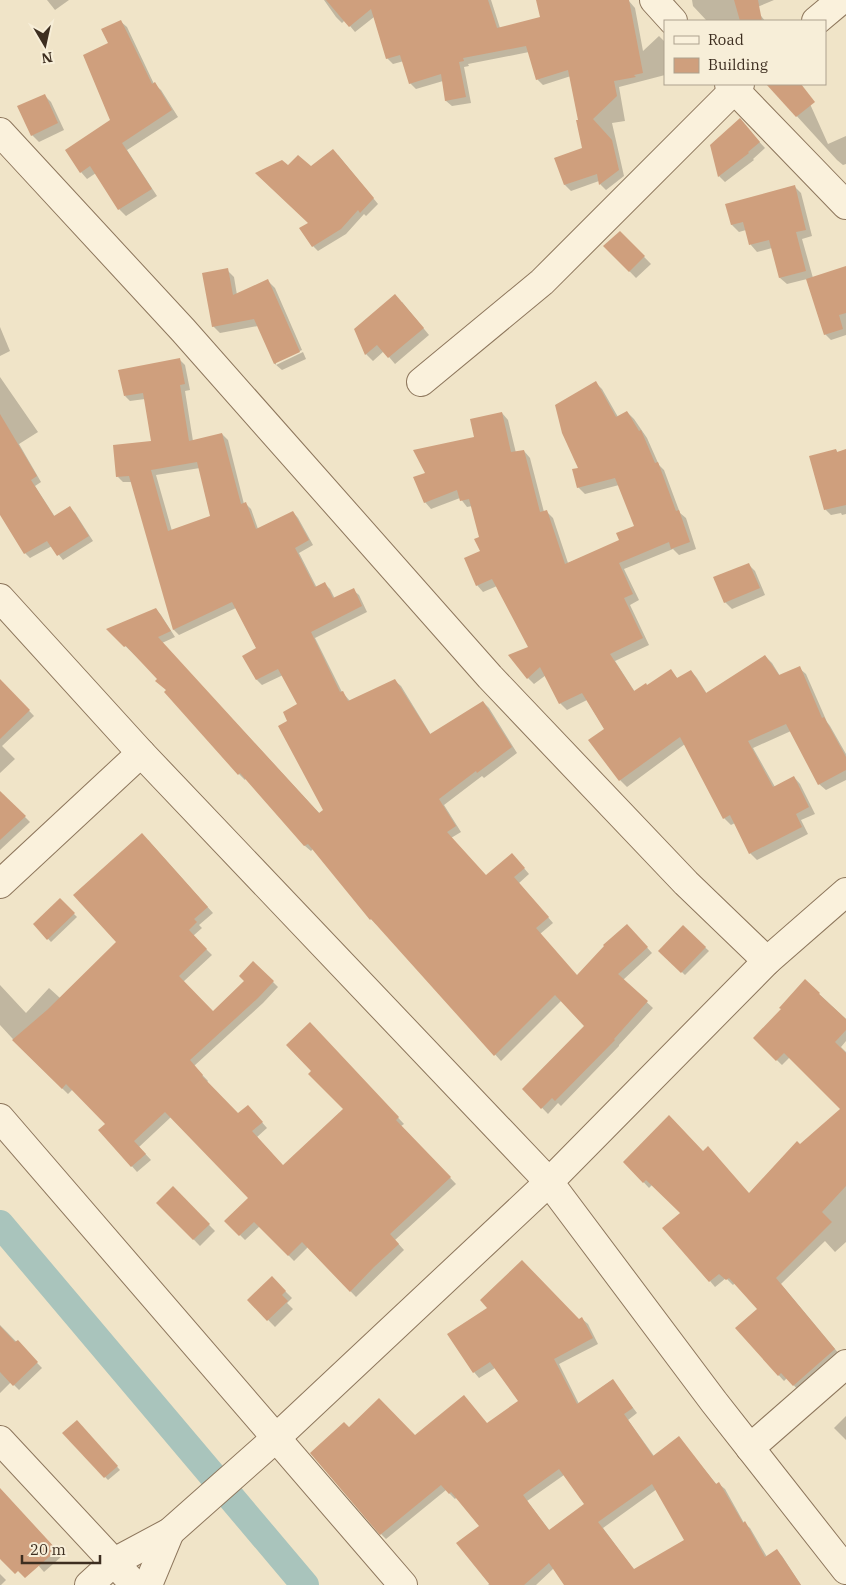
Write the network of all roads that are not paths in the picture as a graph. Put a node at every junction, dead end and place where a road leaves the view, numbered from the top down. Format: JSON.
{"nodes":[{"id":1,"x":654,"y":0,"type":"edge"},
{"id":2,"x":841,"y":0,"type":"edge"},
{"id":3,"x":672,"y":20,"type":"edge"},
{"id":4,"x":817,"y":20,"type":"edge"},
{"id":5,"x":735,"y":85,"type":"edge"},
{"id":6,"x":0,"y":132,"type":"edge"},
{"id":7,"x":846,"y":204,"type":"edge"},
{"id":8,"x":421,"y":382,"type":"dead end"},
{"id":9,"x":0,"y":598,"type":"edge"},
{"id":10,"x":141,"y":753,"type":"junction"},
{"id":11,"x":0,"y":884,"type":"edge"},
{"id":12,"x":846,"y":893,"type":"edge"},
{"id":13,"x":767,"y":961,"type":"junction"},
{"id":14,"x":0,"y":1118,"type":"edge"},
{"id":15,"x":549,"y":1182,"type":"junction"},
{"id":16,"x":846,"y":1364,"type":"edge"},
{"id":17,"x":0,"y":1440,"type":"edge"},
{"id":18,"x":271,"y":1442,"type":"junction"},
{"id":19,"x":750,"y":1448,"type":"junction"},
{"id":20,"x":170,"y":1532,"type":"junction"},
{"id":21,"x":114,"y":1562,"type":"junction"},
{"id":22,"x":846,"y":1570,"type":"edge"},
{"id":23,"x":89,"y":1585,"type":"edge"},
{"id":24,"x":135,"y":1585,"type":"edge"},
{"id":25,"x":148,"y":1585,"type":"edge"},
{"id":26,"x":403,"y":1585,"type":"edge"}],
"edges":[{"from":1,"to":3,"type":"street"},
{"from":2,"to":4,"type":"street"},
{"from":5,"to":7,"type":"street"},
{"from":5,"to":8,"type":"street"},
{"from":6,"to":13,"type":"street"},
{"from":9,"to":10,"type":"street"},
{"from":10,"to":11,"type":"street"},
{"from":10,"to":15,"type":"street"},
{"from":12,"to":13,"type":"street"},
{"from":13,"to":15,"type":"street"},
{"from":14,"to":18,"type":"street"},
{"from":15,"to":18,"type":"street"},
{"from":15,"to":19,"type":"street"},
{"from":16,"to":19,"type":"street"},
{"from":17,"to":21,"type":"street"},
{"from":18,"to":20,"type":"street"},
{"from":18,"to":26,"type":"street"},
{"from":19,"to":22,"type":"street"},
{"from":20,"to":21,"type":"street"},
{"from":20,"to":25,"type":"street"},
{"from":21,"to":23,"type":"street"},
{"from":21,"to":24,"type":"street"}]}
